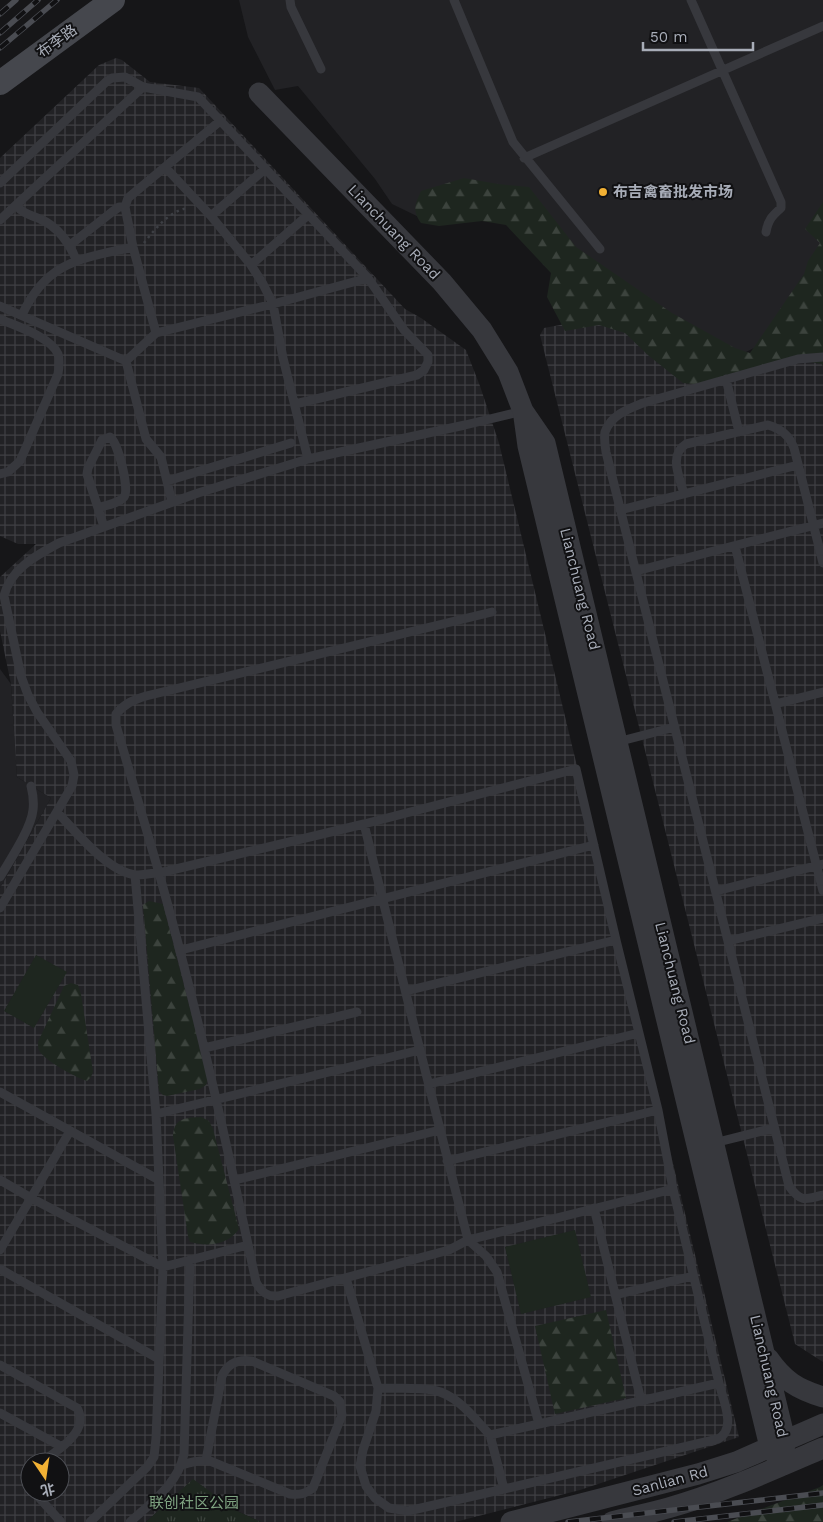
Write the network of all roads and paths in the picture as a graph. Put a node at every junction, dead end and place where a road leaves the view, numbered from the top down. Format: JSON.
{"nodes":[{"id":1,"x":114,"y":0,"type":"edge"},
{"id":2,"x":290,"y":0,"type":"edge"},
{"id":3,"x":454,"y":0,"type":"edge"},
{"id":4,"x":691,"y":0,"type":"edge"},
{"id":5,"x":823,"y":26,"type":"edge"},
{"id":6,"x":321,"y":69,"type":"dead end"},
{"id":7,"x":722,"y":70,"type":"junction"},
{"id":8,"x":0,"y":83,"type":"edge"},
{"id":9,"x":143,"y":87,"type":"junction"},
{"id":10,"x":259,"y":93,"type":"dead end"},
{"id":11,"x":220,"y":121,"type":"junction"},
{"id":12,"x":524,"y":158,"type":"junction"},
{"id":13,"x":165,"y":167,"type":"junction"},
{"id":14,"x":265,"y":169,"type":"junction"},
{"id":15,"x":0,"y":182,"type":"edge"},
{"id":16,"x":16,"y":205,"type":"junction"},
{"id":17,"x":125,"y":207,"type":"junction"},
{"id":18,"x":209,"y":214,"type":"junction"},
{"id":19,"x":308,"y":215,"type":"junction"},
{"id":20,"x":0,"y":220,"type":"edge"},
{"id":21,"x":766,"y":232,"type":"dead end"},
{"id":22,"x":70,"y":245,"type":"junction"},
{"id":23,"x":133,"y":247,"type":"junction"},
{"id":24,"x":600,"y":249,"type":"dead end"},
{"id":25,"x":136,"y":259,"type":"junction"},
{"id":26,"x":76,"y":260,"type":"junction"},
{"id":27,"x":251,"y":265,"type":"junction"},
{"id":28,"x":368,"y":278,"type":"junction"},
{"id":29,"x":273,"y":304,"type":"junction"},
{"id":30,"x":0,"y":306,"type":"edge"},
{"id":31,"x":22,"y":315,"type":"junction"},
{"id":32,"x":1,"y":322,"type":"edge"},
{"id":33,"x":156,"y":333,"type":"junction"},
{"id":34,"x":823,"y":357,"type":"edge"},
{"id":35,"x":126,"y":361,"type":"junction"},
{"id":36,"x":726,"y":379,"type":"junction"},
{"id":37,"x":294,"y":404,"type":"junction"},
{"id":38,"x":523,"y":411,"type":"junction"},
{"id":39,"x":739,"y":432,"type":"junction"},
{"id":40,"x":291,"y":443,"type":"dead end"},
{"id":41,"x":308,"y":459,"type":"junction"},
{"id":42,"x":798,"y":465,"type":"junction"},
{"id":43,"x":0,"y":474,"type":"edge"},
{"id":44,"x":167,"y":481,"type":"junction"},
{"id":45,"x":684,"y":494,"type":"junction"},
{"id":46,"x":172,"y":502,"type":"junction"},
{"id":47,"x":98,"y":508,"type":"junction"},
{"id":48,"x":620,"y":510,"type":"junction"},
{"id":49,"x":818,"y":524,"type":"edge"},
{"id":50,"x":104,"y":527,"type":"junction"},
{"id":51,"x":735,"y":546,"type":"junction"},
{"id":52,"x":823,"y":563,"type":"edge"},
{"id":53,"x":636,"y":571,"type":"junction"},
{"id":54,"x":492,"y":612,"type":"dead end"},
{"id":55,"x":823,"y":692,"type":"edge"},
{"id":56,"x":775,"y":704,"type":"junction"},
{"id":57,"x":675,"y":727,"type":"junction"},
{"id":58,"x":609,"y":744,"type":"junction"},
{"id":59,"x":31,"y":786,"type":"dead end"},
{"id":60,"x":57,"y":812,"type":"junction"},
{"id":61,"x":364,"y":824,"type":"junction"},
{"id":62,"x":594,"y":845,"type":"junction"},
{"id":63,"x":820,"y":864,"type":"edge"},
{"id":64,"x":160,"y":873,"type":"junction"},
{"id":65,"x":135,"y":875,"type":"junction"},
{"id":66,"x":0,"y":877,"type":"edge"},
{"id":67,"x":823,"y":891,"type":"edge"},
{"id":68,"x":716,"y":892,"type":"junction"},
{"id":69,"x":383,"y":898,"type":"junction"},
{"id":70,"x":0,"y":908,"type":"edge"},
{"id":71,"x":823,"y":918,"type":"edge"},
{"id":72,"x":616,"y":940,"type":"junction"},
{"id":73,"x":728,"y":941,"type":"junction"},
{"id":74,"x":181,"y":950,"type":"junction"},
{"id":75,"x":406,"y":991,"type":"junction"},
{"id":76,"x":357,"y":1012,"type":"dead end"},
{"id":77,"x":639,"y":1033,"type":"junction"},
{"id":78,"x":204,"y":1048,"type":"junction"},
{"id":79,"x":420,"y":1050,"type":"junction"},
{"id":80,"x":429,"y":1084,"type":"junction"},
{"id":81,"x":0,"y":1092,"type":"edge"},
{"id":82,"x":216,"y":1100,"type":"junction"},
{"id":83,"x":658,"y":1110,"type":"junction"},
{"id":84,"x":156,"y":1114,"type":"junction"},
{"id":85,"x":774,"y":1128,"type":"junction"},
{"id":86,"x":440,"y":1130,"type":"junction"},
{"id":87,"x":70,"y":1131,"type":"junction"},
{"id":88,"x":714,"y":1143,"type":"junction"},
{"id":89,"x":447,"y":1161,"type":"junction"},
{"id":90,"x":0,"y":1180,"type":"edge"},
{"id":91,"x":159,"y":1180,"type":"junction"},
{"id":92,"x":235,"y":1180,"type":"junction"},
{"id":93,"x":673,"y":1189,"type":"junction"},
{"id":94,"x":823,"y":1195,"type":"edge"},
{"id":95,"x":31,"y":1198,"type":"junction"},
{"id":96,"x":594,"y":1208,"type":"junction"},
{"id":97,"x":468,"y":1240,"type":"junction"},
{"id":98,"x":248,"y":1245,"type":"junction"},
{"id":99,"x":0,"y":1250,"type":"edge"},
{"id":100,"x":190,"y":1260,"type":"junction"},
{"id":101,"x":163,"y":1267,"type":"junction"},
{"id":102,"x":0,"y":1269,"type":"edge"},
{"id":103,"x":694,"y":1276,"type":"junction"},
{"id":104,"x":346,"y":1278,"type":"junction"},
{"id":105,"x":615,"y":1295,"type":"junction"},
{"id":106,"x":764,"y":1352,"type":"junction"},
{"id":107,"x":159,"y":1358,"type":"junction"},
{"id":108,"x":0,"y":1365,"type":"edge"},
{"id":109,"x":719,"y":1383,"type":"junction"},
{"id":110,"x":378,"y":1388,"type":"junction"},
{"id":111,"x":823,"y":1397,"type":"edge"},
{"id":112,"x":641,"y":1400,"type":"junction"},
{"id":113,"x":0,"y":1413,"type":"edge"},
{"id":114,"x":539,"y":1424,"type":"junction"},
{"id":115,"x":823,"y":1424,"type":"edge"},
{"id":116,"x":490,"y":1435,"type":"junction"},
{"id":117,"x":777,"y":1443,"type":"junction"},
{"id":118,"x":62,"y":1447,"type":"junction"},
{"id":119,"x":823,"y":1448,"type":"edge"},
{"id":120,"x":55,"y":1452,"type":"edge"},
{"id":121,"x":206,"y":1460,"type":"junction"},
{"id":122,"x":182,"y":1465,"type":"junction"},
{"id":123,"x":783,"y":1465,"type":"junction"},
{"id":124,"x":504,"y":1488,"type":"junction"},
{"id":125,"x":43,"y":1502,"type":"edge"},
{"id":126,"x":61,"y":1522,"type":"edge"},
{"id":127,"x":90,"y":1522,"type":"edge"},
{"id":128,"x":130,"y":1522,"type":"edge"},
{"id":129,"x":511,"y":1522,"type":"edge"},
{"id":130,"x":612,"y":1522,"type":"edge"}],
"edges":[{"from":1,"to":8,"type":"main road","name":"布李路"},
{"from":2,"to":6,"type":"lane"},
{"from":3,"to":12,"type":"lane"},
{"from":4,"to":7,"type":"lane"},
{"from":5,"to":7,"type":"lane"},
{"from":7,"to":12,"type":"lane"},
{"from":7,"to":21,"type":"lane"},
{"from":9,"to":11,"type":"lane"},
{"from":9,"to":15,"type":"lane"},
{"from":9,"to":16,"type":"lane"},
{"from":10,"to":38,"type":"street","name":"Lianchuang Road"},
{"from":11,"to":13,"type":"lane"},
{"from":11,"to":14,"type":"lane"},
{"from":12,"to":24,"type":"lane"},
{"from":13,"to":17,"type":"lane"},
{"from":13,"to":18,"type":"lane"},
{"from":14,"to":18,"type":"lane"},
{"from":14,"to":19,"type":"lane"},
{"from":16,"to":20,"type":"lane"},
{"from":16,"to":22,"type":"lane"},
{"from":17,"to":22,"type":"lane"},
{"from":17,"to":23,"type":"lane"},
{"from":18,"to":25,"type":"path"},
{"from":18,"to":27,"type":"lane"},
{"from":19,"to":27,"type":"lane"},
{"from":19,"to":28,"type":"lane"},
{"from":22,"to":26,"type":"lane"},
{"from":23,"to":25,"type":"lane"},
{"from":23,"to":26,"type":"lane"},
{"from":25,"to":33,"type":"lane"},
{"from":26,"to":31,"type":"lane"},
{"from":27,"to":29,"type":"lane"},
{"from":28,"to":29,"type":"lane"},
{"from":28,"to":37,"type":"lane"},
{"from":29,"to":33,"type":"lane"},
{"from":29,"to":37,"type":"lane"},
{"from":30,"to":31,"type":"lane"},
{"from":31,"to":35,"type":"lane"},
{"from":32,"to":43,"type":"lane"},
{"from":33,"to":35,"type":"lane"},
{"from":34,"to":36,"type":"lane"},
{"from":35,"to":44,"type":"lane"},
{"from":36,"to":39,"type":"lane"},
{"from":36,"to":48,"type":"lane"},
{"from":37,"to":41,"type":"lane"},
{"from":38,"to":41,"type":"lane"},
{"from":38,"to":58,"type":"street","name":"Lianchuang Road"},
{"from":39,"to":42,"type":"lane"},
{"from":39,"to":45,"type":"lane"},
{"from":40,"to":44,"type":"lane"},
{"from":41,"to":46,"type":"lane"},
{"from":42,"to":45,"type":"lane"},
{"from":42,"to":49,"type":"lane"},
{"from":44,"to":46,"type":"lane"},
{"from":45,"to":48,"type":"lane"},
{"from":46,"to":50,"type":"lane"},
{"from":47,"to":47,"type":"lane"},
{"from":47,"to":50,"type":"lane"},
{"from":48,"to":53,"type":"lane"},
{"from":49,"to":51,"type":"lane"},
{"from":49,"to":52,"type":"lane"},
{"from":50,"to":60,"type":"lane"},
{"from":51,"to":53,"type":"lane"},
{"from":51,"to":56,"type":"lane"},
{"from":53,"to":57,"type":"lane"},
{"from":54,"to":64,"type":"lane"},
{"from":55,"to":56,"type":"lane"},
{"from":56,"to":63,"type":"lane"},
{"from":57,"to":58,"type":"lane"},
{"from":57,"to":68,"type":"lane"},
{"from":58,"to":88,"type":"street","name":"Lianchuang Road"},
{"from":58,"to":117,"type":"street","name":"Lianchuang Road"},
{"from":59,"to":66,"type":"lane"},
{"from":60,"to":65,"type":"lane"},
{"from":60,"to":70,"type":"lane"},
{"from":61,"to":62,"type":"lane"},
{"from":61,"to":64,"type":"lane"},
{"from":61,"to":69,"type":"lane"},
{"from":62,"to":69,"type":"lane"},
{"from":62,"to":72,"type":"lane"},
{"from":63,"to":67,"type":"lane"},
{"from":63,"to":68,"type":"lane"},
{"from":64,"to":65,"type":"lane"},
{"from":64,"to":74,"type":"lane"},
{"from":65,"to":84,"type":"lane"},
{"from":68,"to":73,"type":"lane"},
{"from":69,"to":74,"type":"lane"},
{"from":69,"to":75,"type":"lane"},
{"from":71,"to":73,"type":"lane"},
{"from":72,"to":75,"type":"lane"},
{"from":72,"to":77,"type":"lane"},
{"from":73,"to":85,"type":"lane"},
{"from":74,"to":78,"type":"lane"},
{"from":75,"to":79,"type":"lane"},
{"from":76,"to":78,"type":"lane"},
{"from":77,"to":80,"type":"lane"},
{"from":77,"to":83,"type":"lane"},
{"from":78,"to":82,"type":"lane"},
{"from":79,"to":80,"type":"lane"},
{"from":79,"to":82,"type":"lane"},
{"from":80,"to":86,"type":"lane"},
{"from":81,"to":87,"type":"lane"},
{"from":82,"to":84,"type":"lane"},
{"from":82,"to":92,"type":"lane"},
{"from":83,"to":89,"type":"lane"},
{"from":83,"to":93,"type":"lane"},
{"from":84,"to":91,"type":"lane"},
{"from":85,"to":88,"type":"lane"},
{"from":85,"to":94,"type":"lane"},
{"from":86,"to":89,"type":"lane"},
{"from":86,"to":92,"type":"lane"},
{"from":87,"to":91,"type":"lane"},
{"from":87,"to":95,"type":"lane"},
{"from":88,"to":106,"type":"street","name":"Lianchuang Road"},
{"from":89,"to":97,"type":"lane"},
{"from":90,"to":95,"type":"lane"},
{"from":91,"to":101,"type":"lane"},
{"from":92,"to":98,"type":"lane"},
{"from":93,"to":96,"type":"lane"},
{"from":93,"to":103,"type":"lane"},
{"from":95,"to":99,"type":"lane"},
{"from":95,"to":101,"type":"lane"},
{"from":96,"to":97,"type":"lane"},
{"from":96,"to":105,"type":"lane"},
{"from":97,"to":104,"type":"lane"},
{"from":97,"to":114,"type":"lane"},
{"from":98,"to":100,"type":"lane"},
{"from":98,"to":104,"type":"lane"},
{"from":100,"to":101,"type":"lane"},
{"from":100,"to":122,"type":"lane"},
{"from":101,"to":107,"type":"lane"},
{"from":102,"to":107,"type":"lane"},
{"from":103,"to":105,"type":"lane"},
{"from":103,"to":109,"type":"lane"},
{"from":104,"to":110,"type":"lane"},
{"from":105,"to":112,"type":"lane"},
{"from":106,"to":111,"type":"street"},
{"from":106,"to":117,"type":"street","name":"Lianchuang Road"},
{"from":107,"to":127,"type":"lane"},
{"from":108,"to":118,"type":"lane"},
{"from":109,"to":112,"type":"lane"},
{"from":109,"to":124,"type":"lane"},
{"from":110,"to":116,"type":"lane"},
{"from":110,"to":124,"type":"lane"},
{"from":112,"to":114,"type":"lane"},
{"from":113,"to":118,"type":"lane"},
{"from":114,"to":116,"type":"lane"},
{"from":115,"to":117,"type":"street","name":"Sanlian Rd"},
{"from":116,"to":124,"type":"lane"},
{"from":117,"to":123,"type":"street","name":"Lianchuang Road"},
{"from":117,"to":129,"type":"street","name":"Sanlian Rd"},
{"from":118,"to":120,"type":"lane"},
{"from":119,"to":123,"type":"street"},
{"from":121,"to":121,"type":"lane"},
{"from":121,"to":122,"type":"lane"},
{"from":122,"to":128,"type":"lane"},
{"from":123,"to":130,"type":"street"},
{"from":125,"to":126,"type":"lane"}]}
